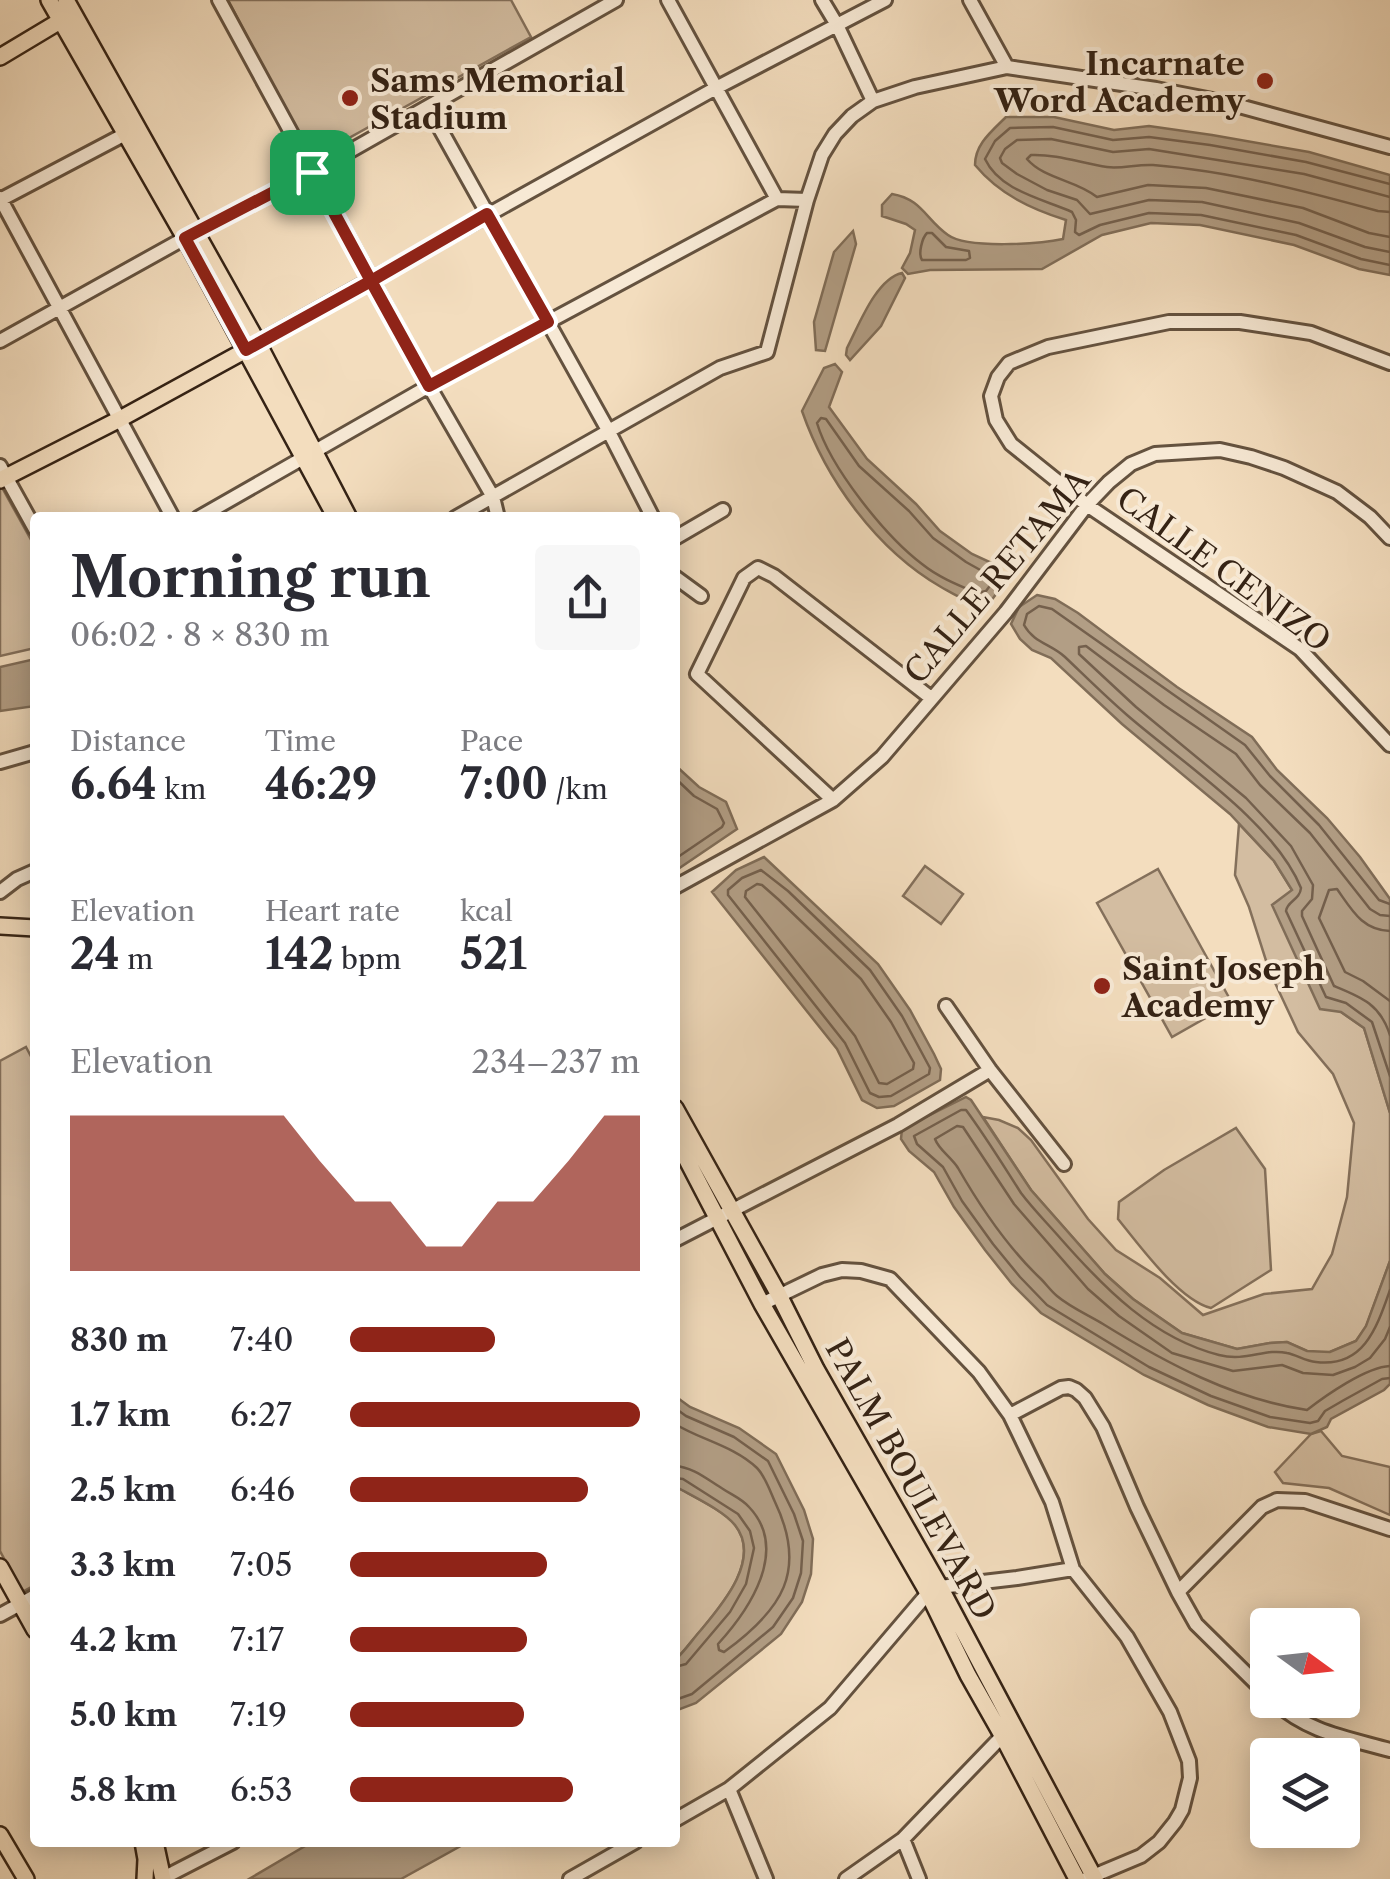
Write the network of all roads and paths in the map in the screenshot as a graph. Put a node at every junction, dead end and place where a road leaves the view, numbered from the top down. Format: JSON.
{"nodes":[{"id":1,"x":49,"y":0,"type":"edge"},
{"id":2,"x":218,"y":0,"type":"edge"},
{"id":3,"x":616,"y":0,"type":"edge"},
{"id":4,"x":668,"y":0,"type":"edge"},
{"id":5,"x":822,"y":0,"type":"edge"},
{"id":6,"x":885,"y":0,"type":"edge"},
{"id":7,"x":970,"y":0,"type":"edge"},
{"id":8,"x":67,"y":11,"type":"edge"},
{"id":9,"x":837,"y":25,"type":"junction"},
{"id":10,"x":0,"y":57,"type":"edge"},
{"id":11,"x":1006,"y":67,"type":"junction"},
{"id":12,"x":716,"y":88,"type":"junction"},
{"id":13,"x":873,"y":100,"type":"junction"},
{"id":14,"x":428,"y":107,"type":"junction"},
{"id":15,"x":131,"y":130,"type":"junction"},
{"id":16,"x":1390,"y":147,"type":"edge"},
{"id":17,"x":312,"y":172,"type":"junction"},
{"id":18,"x":0,"y":199,"type":"edge"},
{"id":19,"x":777,"y":199,"type":"junction"},
{"id":20,"x":807,"y":200,"type":"junction"},
{"id":21,"x":487,"y":214,"type":"junction"},
{"id":22,"x":190,"y":236,"type":"junction"},
{"id":23,"x":371,"y":281,"type":"junction"},
{"id":24,"x":61,"y":309,"type":"junction"},
{"id":25,"x":548,"y":322,"type":"junction"},
{"id":26,"x":0,"y":341,"type":"edge"},
{"id":27,"x":252,"y":346,"type":"junction"},
{"id":28,"x":1390,"y":363,"type":"edge"},
{"id":29,"x":429,"y":386,"type":"junction"},
{"id":30,"x":120,"y":419,"type":"junction"},
{"id":31,"x":608,"y":430,"type":"junction"},
{"id":32,"x":308,"y":455,"type":"junction"},
{"id":33,"x":2,"y":474,"type":"edge"},
{"id":34,"x":493,"y":497,"type":"junction"},
{"id":35,"x":1087,"y":505,"type":"junction"},
{"id":36,"x":723,"y":510,"type":"dead end"},
{"id":37,"x":170,"y":512,"type":"edge"},
{"id":38,"x":208,"y":512,"type":"edge"},
{"id":39,"x":333,"y":512,"type":"edge"},
{"id":40,"x":344,"y":512,"type":"edge"},
{"id":41,"x":466,"y":512,"type":"edge"},
{"id":42,"x":497,"y":512,"type":"edge"},
{"id":43,"x":651,"y":512,"type":"edge"},
{"id":44,"x":30,"y":521,"type":"edge"},
{"id":45,"x":680,"y":535,"type":"edge"},
{"id":46,"x":1390,"y":538,"type":"edge"},
{"id":47,"x":680,"y":581,"type":"edge"},
{"id":48,"x":701,"y":596,"type":"dead end"},
{"id":49,"x":932,"y":698,"type":"junction"},
{"id":50,"x":1390,"y":745,"type":"edge"},
{"id":51,"x":30,"y":753,"type":"edge"},
{"id":52,"x":0,"y":762,"type":"edge"},
{"id":53,"x":834,"y":800,"type":"junction"},
{"id":54,"x":30,"y":872,"type":"edge"},
{"id":55,"x":680,"y":885,"type":"edge"},
{"id":56,"x":0,"y":892,"type":"edge"},
{"id":57,"x":0,"y":926,"type":"edge"},
{"id":58,"x":30,"y":928,"type":"edge"},
{"id":59,"x":946,"y":1006,"type":"dead end"},
{"id":60,"x":990,"y":1070,"type":"junction"},
{"id":61,"x":680,"y":1119,"type":"edge"},
{"id":62,"x":680,"y":1145,"type":"edge"},
{"id":63,"x":1064,"y":1164,"type":"dead end"},
{"id":64,"x":725,"y":1214,"type":"junction"},
{"id":65,"x":680,"y":1237,"type":"edge"},
{"id":66,"x":779,"y":1295,"type":"junction"},
{"id":67,"x":762,"y":1304,"type":"junction"},
{"id":68,"x":1010,"y":1415,"type":"junction"},
{"id":69,"x":1390,"y":1529,"type":"edge"},
{"id":70,"x":0,"y":1567,"type":"edge"},
{"id":71,"x":1072,"y":1569,"type":"junction"},
{"id":72,"x":934,"y":1590,"type":"junction"},
{"id":73,"x":1178,"y":1592,"type":"junction"},
{"id":74,"x":28,"y":1600,"type":"edge"},
{"id":75,"x":0,"y":1616,"type":"edge"},
{"id":76,"x":1250,"y":1678,"type":"edge"},
{"id":77,"x":1294,"y":1718,"type":"edge"},
{"id":78,"x":1008,"y":1730,"type":"junction"},
{"id":79,"x":1390,"y":1750,"type":"edge"},
{"id":80,"x":729,"y":1790,"type":"junction"},
{"id":81,"x":680,"y":1817,"type":"edge"},
{"id":82,"x":0,"y":1836,"type":"edge"},
{"id":83,"x":903,"y":1839,"type":"junction"},
{"id":84,"x":144,"y":1847,"type":"edge"},
{"id":85,"x":156,"y":1847,"type":"edge"},
{"id":86,"x":223,"y":1847,"type":"edge"},
{"id":87,"x":626,"y":1847,"type":"edge"},
{"id":88,"x":163,"y":1878,"type":"edge"},
{"id":89,"x":1088,"y":1878,"type":"edge"},
{"id":90,"x":26,"y":1879,"type":"edge"},
{"id":91,"x":145,"y":1879,"type":"edge"},
{"id":92,"x":570,"y":1879,"type":"edge"},
{"id":93,"x":766,"y":1879,"type":"edge"},
{"id":94,"x":846,"y":1879,"type":"edge"},
{"id":95,"x":919,"y":1879,"type":"edge"}],
"edges":[{"from":1,"to":8,"type":"main road"},
{"from":2,"to":17,"type":"street"},
{"from":3,"to":14,"type":"street"},
{"from":4,"to":12,"type":"street"},
{"from":5,"to":9,"type":"street"},
{"from":6,"to":9,"type":"street"},
{"from":7,"to":11,"type":"street"},
{"from":8,"to":10,"type":"main road"},
{"from":8,"to":15,"type":"main road"},
{"from":9,"to":12,"type":"street"},
{"from":9,"to":13,"type":"street"},
{"from":11,"to":13,"type":"street"},
{"from":11,"to":16,"type":"street"},
{"from":12,"to":19,"type":"street"},
{"from":12,"to":21,"type":"street"},
{"from":13,"to":20,"type":"street"},
{"from":14,"to":17,"type":"street"},
{"from":14,"to":21,"type":"street"},
{"from":15,"to":18,"type":"street"},
{"from":15,"to":22,"type":"main road"},
{"from":17,"to":22,"type":"street"},
{"from":17,"to":23,"type":"street"},
{"from":18,"to":24,"type":"street"},
{"from":19,"to":20,"type":"street"},
{"from":19,"to":25,"type":"street"},
{"from":20,"to":31,"type":"street"},
{"from":21,"to":23,"type":"street"},
{"from":21,"to":25,"type":"street"},
{"from":22,"to":24,"type":"street"},
{"from":22,"to":27,"type":"main road"},
{"from":23,"to":27,"type":"street"},
{"from":23,"to":29,"type":"street"},
{"from":24,"to":26,"type":"street"},
{"from":24,"to":30,"type":"street"},
{"from":25,"to":29,"type":"street"},
{"from":25,"to":31,"type":"street"},
{"from":27,"to":30,"type":"main road"},
{"from":27,"to":32,"type":"main road"},
{"from":28,"to":35,"type":"street","name":"CALLE CENIZO"},
{"from":29,"to":32,"type":"street"},
{"from":29,"to":34,"type":"street"},
{"from":30,"to":33,"type":"main road"},
{"from":30,"to":37,"type":"street"},
{"from":31,"to":34,"type":"street"},
{"from":31,"to":43,"type":"street"},
{"from":32,"to":38,"type":"street"},
{"from":32,"to":39,"type":"main road"},
{"from":32,"to":40,"type":"main road"},
{"from":33,"to":44,"type":"street"},
{"from":34,"to":41,"type":"street"},
{"from":34,"to":42,"type":"street"},
{"from":35,"to":46,"type":"street","name":"CALLE RETAMA"},
{"from":35,"to":49,"type":"street","name":"CALLE RETAMA"},
{"from":35,"to":50,"type":"street","name":"CALLE CENIZO"},
{"from":36,"to":45,"type":"street"},
{"from":47,"to":48,"type":"street"},
{"from":49,"to":53,"type":"street","name":"CALLE RETAMA"},
{"from":49,"to":53,"type":"street"},
{"from":51,"to":52,"type":"street"},
{"from":53,"to":55,"type":"street","name":"CALLE RETAMA"},
{"from":54,"to":56,"type":"street"},
{"from":57,"to":58,"type":"main road"},
{"from":59,"to":60,"type":"street"},
{"from":60,"to":63,"type":"street"},
{"from":60,"to":64,"type":"street"},
{"from":61,"to":64,"type":"main road","name":"PALM BOULEVARD"},
{"from":62,"to":64,"type":"main road","name":"PALM BOULEVARD"},
{"from":64,"to":65,"type":"street"},
{"from":64,"to":66,"type":"main road","name":"PALM BOULEVARD"},
{"from":64,"to":67,"type":"main road","name":"PALM BOULEVARD"},
{"from":66,"to":67,"type":"street"},
{"from":66,"to":68,"type":"street"},
{"from":66,"to":72,"type":"main road","name":"PALM BOULEVARD"},
{"from":67,"to":72,"type":"main road","name":"PALM BOULEVARD"},
{"from":68,"to":71,"type":"street"},
{"from":68,"to":73,"type":"street"},
{"from":69,"to":73,"type":"street"},
{"from":70,"to":74,"type":"main road"},
{"from":71,"to":72,"type":"street"},
{"from":71,"to":89,"type":"street"},
{"from":72,"to":78,"type":"main road","name":"PALM BOULEVARD"},
{"from":72,"to":80,"type":"street"},
{"from":73,"to":76,"type":"street"},
{"from":74,"to":75,"type":"street"},
{"from":77,"to":79,"type":"street"},
{"from":78,"to":83,"type":"street"},
{"from":78,"to":89,"type":"main road","name":"PALM BOULEVARD"},
{"from":80,"to":81,"type":"street"},
{"from":80,"to":93,"type":"street"},
{"from":82,"to":90,"type":"main road"},
{"from":83,"to":94,"type":"street"},
{"from":83,"to":95,"type":"street"},
{"from":84,"to":91,"type":"main road"},
{"from":85,"to":88,"type":"main road"},
{"from":86,"to":88,"type":"street"},
{"from":87,"to":92,"type":"street"}]}
